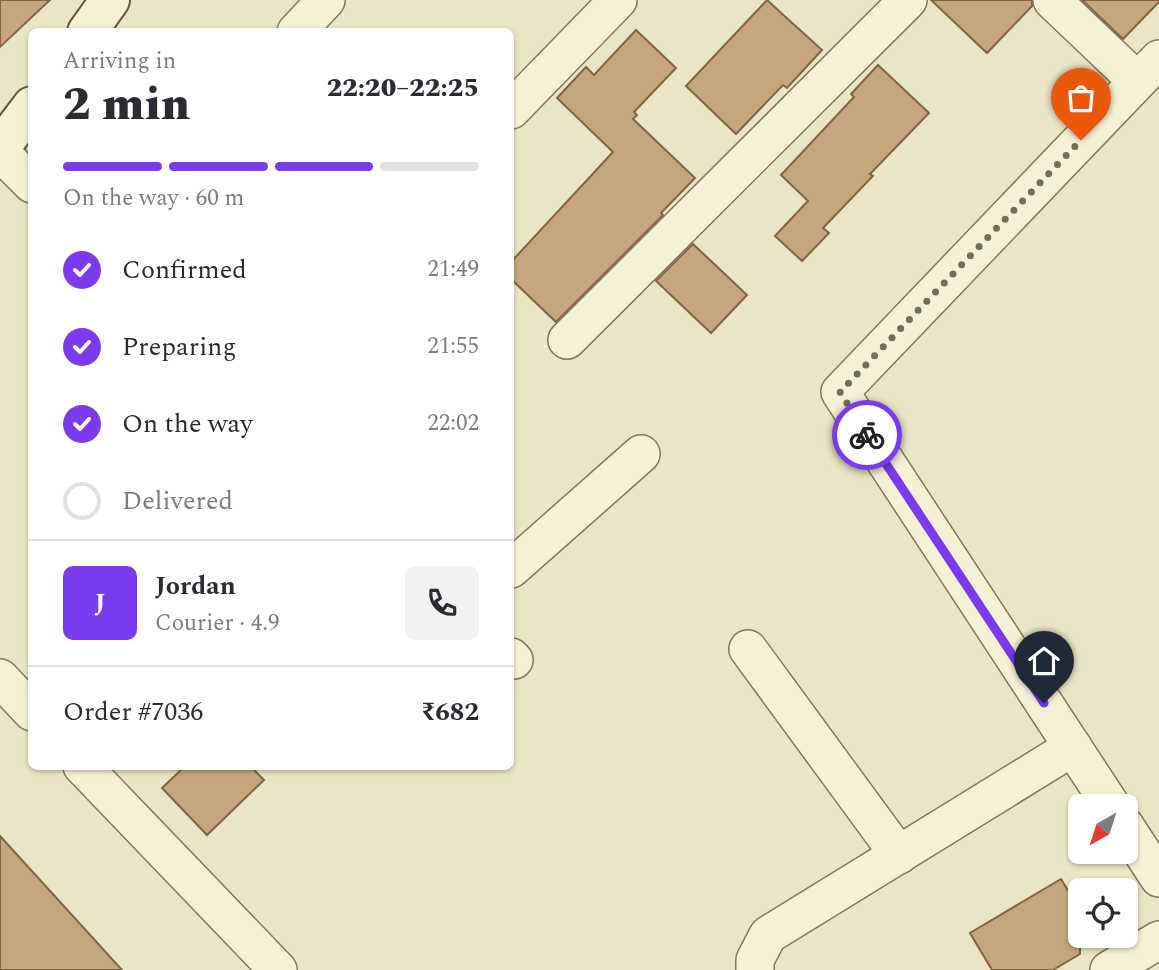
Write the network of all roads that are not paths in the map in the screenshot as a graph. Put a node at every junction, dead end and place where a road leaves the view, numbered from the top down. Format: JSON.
{"nodes":[{"id":1,"x":110,"y":0,"type":"edge"},
{"id":2,"x":326,"y":0,"type":"edge"},
{"id":3,"x":618,"y":0,"type":"edge"},
{"id":4,"x":908,"y":0,"type":"edge"},
{"id":5,"x":1052,"y":0,"type":"edge"},
{"id":6,"x":90,"y":28,"type":"edge"},
{"id":7,"x":300,"y":28,"type":"edge"},
{"id":8,"x":1148,"y":70,"type":"edge"},
{"id":9,"x":514,"y":107,"type":"edge"},
{"id":10,"x":28,"y":112,"type":"edge"},
{"id":11,"x":0,"y":150,"type":"edge"},
{"id":12,"x":28,"y":180,"type":"edge"},
{"id":13,"x":567,"y":340,"type":"dead end"},
{"id":14,"x":641,"y":454,"type":"dead end"},
{"id":15,"x":514,"y":566,"type":"edge"},
{"id":16,"x":748,"y":649,"type":"dead end"},
{"id":17,"x":0,"y":678,"type":"edge"},
{"id":18,"x":28,"y":708,"type":"edge"},
{"id":19,"x":1073,"y":747,"type":"junction"},
{"id":20,"x":86,"y":770,"type":"edge"},
{"id":21,"x":1104,"y":794,"type":"edge"},
{"id":22,"x":1138,"y":846,"type":"edge"},
{"id":23,"x":899,"y":855,"type":"junction"},
{"id":24,"x":1159,"y":878,"type":"edge"},
{"id":25,"x":1159,"y":940,"type":"edge"},
{"id":26,"x":278,"y":970,"type":"edge"},
{"id":27,"x":755,"y":970,"type":"edge"},
{"id":28,"x":1109,"y":970,"type":"edge"}],
"edges":[{"from":1,"to":6,"type":"street"},
{"from":2,"to":7,"type":"street"},
{"from":3,"to":9,"type":"street"},
{"from":4,"to":13,"type":"street"},
{"from":5,"to":8,"type":"street"},
{"from":8,"to":19,"type":"street"},
{"from":10,"to":11,"type":"street"},
{"from":11,"to":12,"type":"street"},
{"from":14,"to":15,"type":"street"},
{"from":16,"to":23,"type":"street"},
{"from":17,"to":18,"type":"street"},
{"from":19,"to":21,"type":"street"},
{"from":19,"to":23,"type":"street"},
{"from":20,"to":26,"type":"street"},
{"from":22,"to":24,"type":"street"},
{"from":23,"to":27,"type":"street"},
{"from":25,"to":28,"type":"street"}]}
